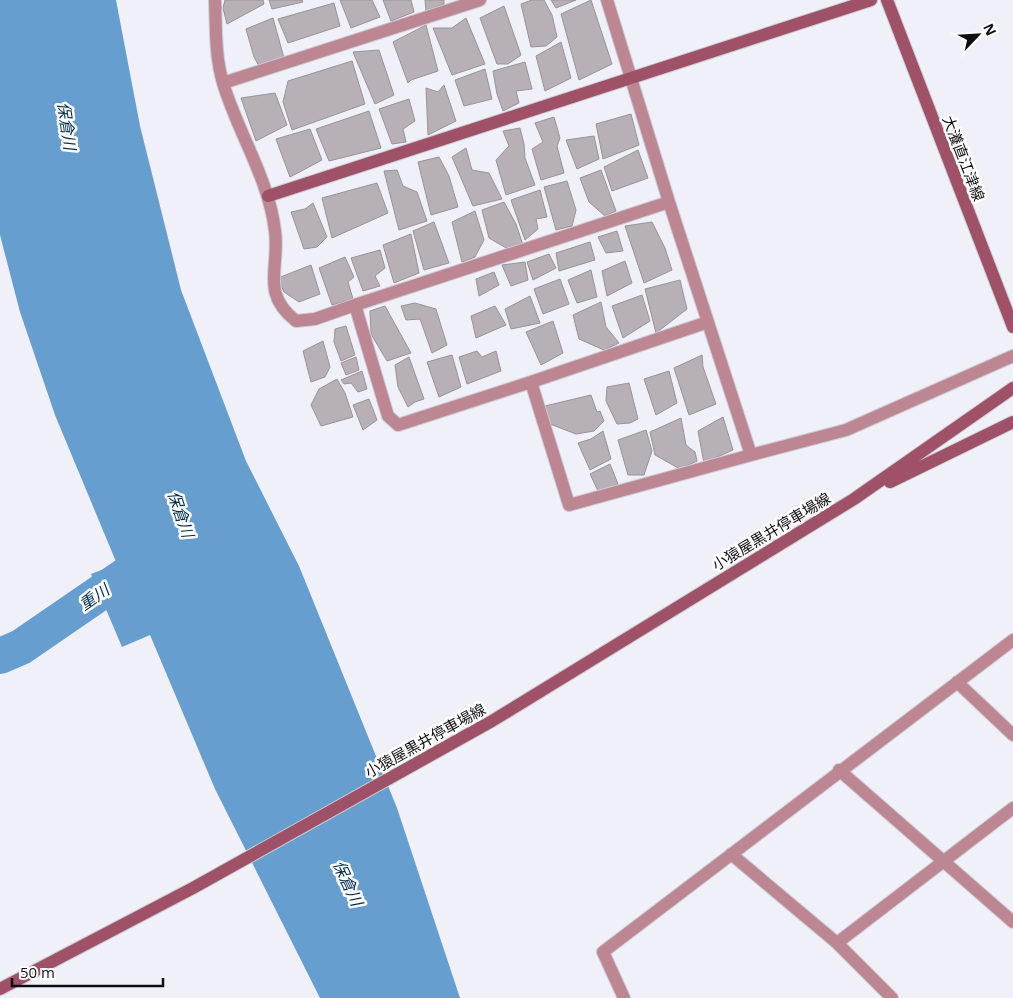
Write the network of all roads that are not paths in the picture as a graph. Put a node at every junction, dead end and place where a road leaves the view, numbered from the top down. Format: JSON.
{"nodes":[{"id":1,"x":216,"y":0,"type":"edge"},
{"id":2,"x":480,"y":0,"type":"edge"},
{"id":3,"x":607,"y":0,"type":"edge"},
{"id":4,"x":871,"y":0,"type":"edge"},
{"id":5,"x":887,"y":0,"type":"edge"},
{"id":6,"x":631,"y":78,"type":"junction"},
{"id":7,"x":223,"y":83,"type":"junction"},
{"id":8,"x":268,"y":196,"type":"junction"},
{"id":9,"x":669,"y":202,"type":"junction"},
{"id":10,"x":355,"y":305,"type":"junction"},
{"id":11,"x":708,"y":322,"type":"junction"},
{"id":12,"x":1013,"y":327,"type":"edge"},
{"id":13,"x":1013,"y":356,"type":"edge"},
{"id":14,"x":531,"y":382,"type":"junction"},
{"id":15,"x":1013,"y":388,"type":"edge"},
{"id":16,"x":1013,"y":422,"type":"edge"},
{"id":17,"x":752,"y":455,"type":"junction"},
{"id":18,"x":854,"y":499,"type":"junction"},
{"id":19,"x":1013,"y":640,"type":"edge"},
{"id":20,"x":957,"y":682,"type":"junction"},
{"id":21,"x":1013,"y":735,"type":"edge"},
{"id":22,"x":840,"y":770,"type":"junction"},
{"id":23,"x":1013,"y":808,"type":"edge"},
{"id":24,"x":731,"y":854,"type":"junction"},
{"id":25,"x":944,"y":862,"type":"junction"},
{"id":26,"x":1013,"y":922,"type":"edge"},
{"id":27,"x":837,"y":943,"type":"junction"},
{"id":28,"x":0,"y":989,"type":"edge"},
{"id":29,"x":624,"y":998,"type":"edge"},
{"id":30,"x":892,"y":998,"type":"edge"}],
"edges":[{"from":1,"to":7,"type":"street"},
{"from":2,"to":7,"type":"street"},
{"from":3,"to":6,"type":"street"},
{"from":4,"to":6,"type":"main road"},
{"from":5,"to":12,"type":"main road","name":"大瀁直江津線"},
{"from":6,"to":8,"type":"main road"},
{"from":6,"to":9,"type":"street"},
{"from":7,"to":8,"type":"street"},
{"from":8,"to":10,"type":"street"},
{"from":9,"to":10,"type":"street"},
{"from":9,"to":11,"type":"street"},
{"from":10,"to":14,"type":"street"},
{"from":11,"to":14,"type":"street"},
{"from":11,"to":17,"type":"street"},
{"from":13,"to":17,"type":"street"},
{"from":14,"to":17,"type":"street"},
{"from":15,"to":18,"type":"main road","name":"小猿屋黒井停車場線"},
{"from":16,"to":18,"type":"main road","name":"小猿屋黒井停車場線"},
{"from":18,"to":28,"type":"main road","name":"小猿屋黒井停車場線"},
{"from":19,"to":20,"type":"street"},
{"from":20,"to":21,"type":"street"},
{"from":20,"to":22,"type":"street"},
{"from":22,"to":24,"type":"street"},
{"from":22,"to":25,"type":"street"},
{"from":23,"to":25,"type":"street"},
{"from":24,"to":27,"type":"street"},
{"from":24,"to":29,"type":"street"},
{"from":25,"to":26,"type":"street"},
{"from":25,"to":27,"type":"street"},
{"from":27,"to":30,"type":"street"}]}
